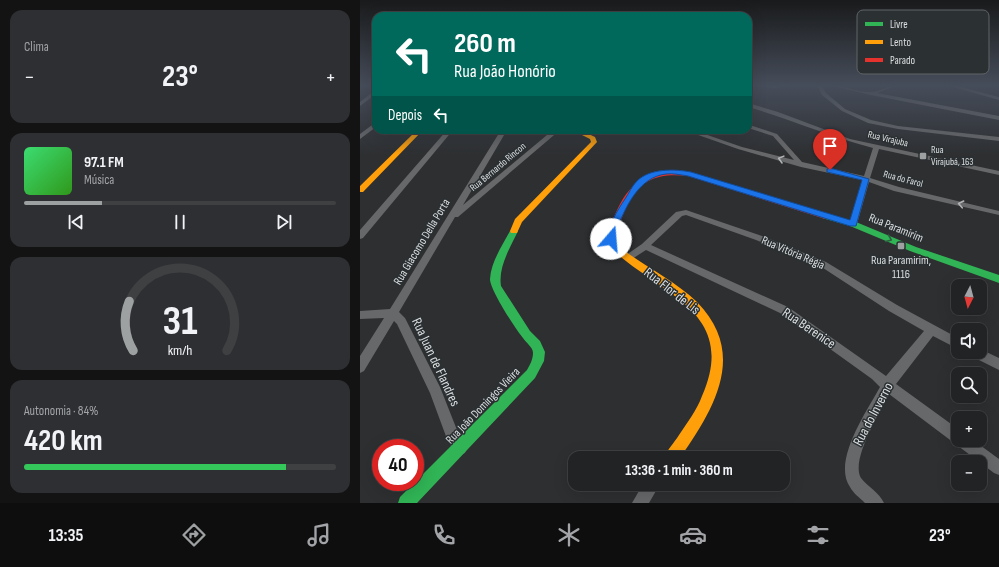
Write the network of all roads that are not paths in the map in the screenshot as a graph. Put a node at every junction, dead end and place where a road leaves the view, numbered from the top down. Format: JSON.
{"nodes":[{"id":1,"x":756,"y":108,"type":"edge"},
{"id":2,"x":841,"y":108,"type":"edge"},
{"id":3,"x":948,"y":108,"type":"edge"},
{"id":4,"x":999,"y":118,"type":"edge"},
{"id":5,"x":372,"y":127,"type":"edge"},
{"id":6,"x":752,"y":127,"type":"edge"},
{"id":7,"x":416,"y":134,"type":"edge"},
{"id":8,"x":447,"y":134,"type":"edge"},
{"id":9,"x":502,"y":134,"type":"edge"},
{"id":10,"x":552,"y":134,"type":"edge"},
{"id":11,"x":584,"y":134,"type":"edge"},
{"id":12,"x":699,"y":134,"type":"edge"},
{"id":13,"x":360,"y":137,"type":"edge"},
{"id":14,"x":999,"y":139,"type":"edge"},
{"id":15,"x":876,"y":147,"type":"junction"},
{"id":16,"x":801,"y":165,"type":"junction"},
{"id":17,"x":999,"y":173,"type":"edge"},
{"id":18,"x":866,"y":179,"type":"junction"},
{"id":19,"x":360,"y":190,"type":"edge"},
{"id":20,"x":999,"y":213,"type":"edge"},
{"id":21,"x":451,"y":218,"type":"junction"},
{"id":22,"x":853,"y":224,"type":"junction"},
{"id":23,"x":360,"y":236,"type":"edge"},
{"id":24,"x":645,"y":246,"type":"junction"},
{"id":25,"x":629,"y":257,"type":"junction"},
{"id":26,"x":999,"y":279,"type":"edge"},
{"id":27,"x":393,"y":313,"type":"junction"},
{"id":28,"x":360,"y":315,"type":"edge"},
{"id":29,"x":931,"y":330,"type":"junction"},
{"id":30,"x":951,"y":340,"type":"edge"},
{"id":31,"x":987,"y":358,"type":"edge"},
{"id":32,"x":999,"y":364,"type":"edge"},
{"id":33,"x":360,"y":367,"type":"edge"},
{"id":34,"x":887,"y":384,"type":"junction"},
{"id":35,"x":951,"y":433,"type":"edge"},
{"id":36,"x":970,"y":447,"type":"edge"},
{"id":37,"x":460,"y":448,"type":"junction"},
{"id":38,"x":676,"y":451,"type":"edge"},
{"id":39,"x":999,"y":468,"type":"edge"},
{"id":40,"x":648,"y":491,"type":"edge"},
{"id":41,"x":406,"y":503,"type":"edge"},
{"id":42,"x":640,"y":503,"type":"edge"},
{"id":43,"x":876,"y":503,"type":"edge"}],
"edges":[{"from":1,"to":15,"type":"street","name":"Rua Virajuba"},
{"from":2,"to":14,"type":"street"},
{"from":3,"to":4,"type":"street"},
{"from":5,"to":13,"type":"street"},
{"from":6,"to":16,"type":"street"},
{"from":7,"to":19,"type":"street"},
{"from":8,"to":23,"type":"street"},
{"from":9,"to":21,"type":"street","name":"Rua Giacomo Della Porta"},
{"from":10,"to":21,"type":"street","name":"Rua Bernardo Rincon"},
{"from":11,"to":37,"type":"street","name":"Rua João Domingos Vieira"},
{"from":16,"to":12,"type":"street","name":"Rua do Farol","one_way":true},
{"from":15,"to":17,"type":"street","name":"Rua Virajuba"},
{"from":15,"to":18,"type":"street"},
{"from":16,"to":18,"type":"street","name":"Rua do Farol"},
{"from":20,"to":18,"type":"street","name":"Rua do Farol","one_way":true},
{"from":18,"to":22,"type":"street"},
{"from":21,"to":27,"type":"street","name":"Rua Giacomo Della Porta"},
{"from":22,"to":25,"type":"street","name":"Rua Paramirim"},
{"from":22,"to":26,"type":"street","name":"Rua Paramirim","one_way":true},
{"from":24,"to":25,"type":"street","name":"Rua Vitória Régia"},
{"from":24,"to":29,"type":"street","name":"Rua Vitória Régia"},
{"from":24,"to":34,"type":"street","name":"Rua Berenice"},
{"from":25,"to":38,"type":"street","name":"Rua Flor de Lis"},
{"from":27,"to":28,"type":"street"},
{"from":27,"to":33,"type":"street","name":"Rua Giacomo Della Porta"},
{"from":27,"to":37,"type":"street","name":"Rua Juan de Flandres"},
{"from":29,"to":30,"type":"street","name":"Rua Vitória Régia"},
{"from":29,"to":34,"type":"street","name":"Rua do Inverno"},
{"from":31,"to":32,"type":"street"},
{"from":34,"to":35,"type":"street","name":"Rua Berenice"},
{"from":34,"to":43,"type":"street","name":"Rua do Inverno"},
{"from":36,"to":39,"type":"street"},
{"from":37,"to":41,"type":"street","name":"Rua João Domingos Vieira"},
{"from":40,"to":42,"type":"street"}]}
